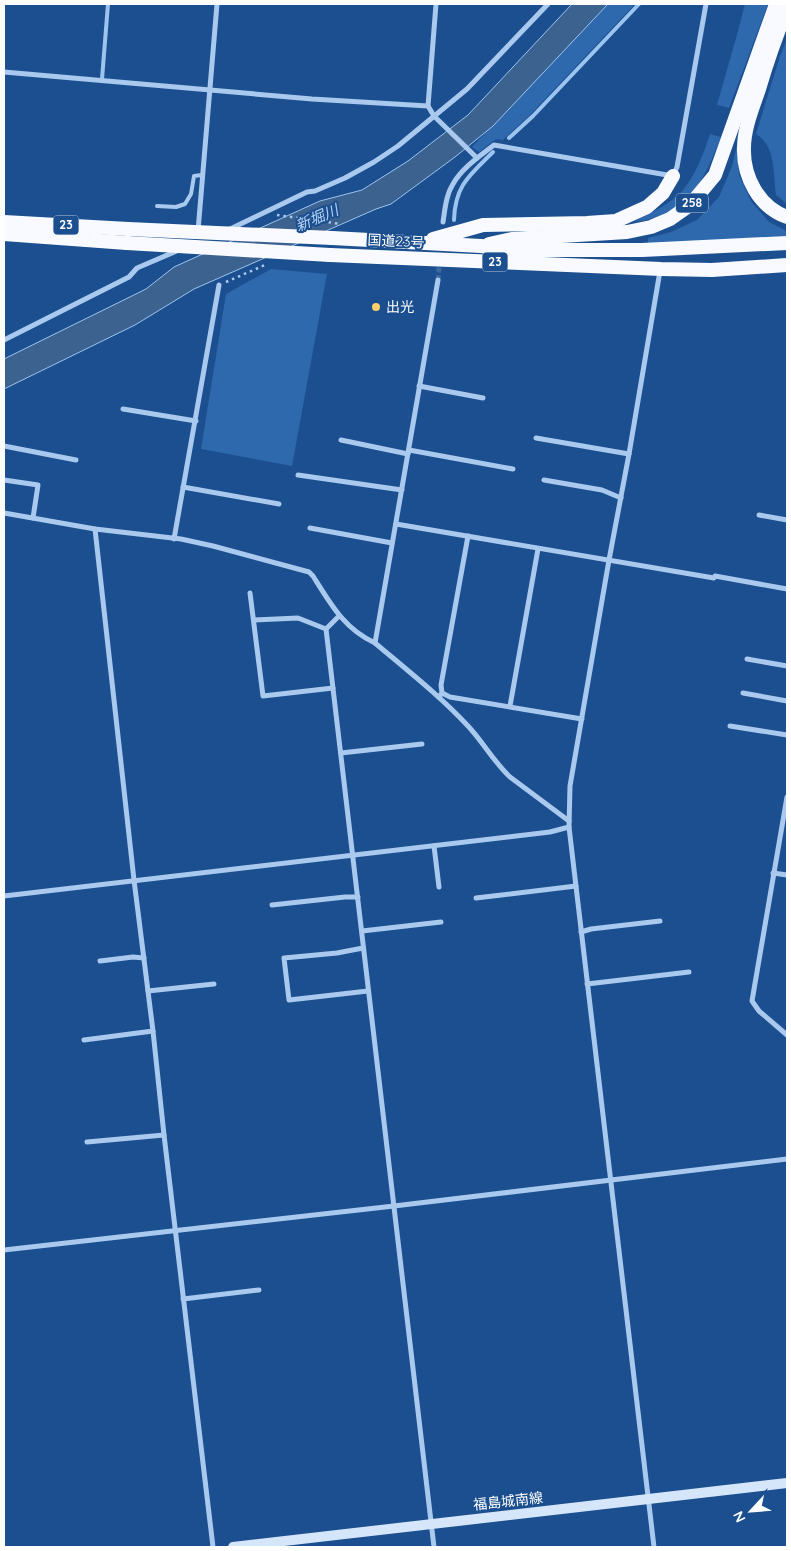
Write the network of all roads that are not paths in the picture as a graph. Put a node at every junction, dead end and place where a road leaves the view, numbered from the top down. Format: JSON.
{"nodes":[{"id":1,"x":217,"y":4,"type":"edge"},
{"id":2,"x":436,"y":4,"type":"edge"},
{"id":3,"x":548,"y":4,"type":"edge"},
{"id":4,"x":706,"y":4,"type":"edge"},
{"id":5,"x":776,"y":4,"type":"edge"},
{"id":6,"x":787,"y":10,"type":"edge"},
{"id":7,"x":4,"y":72,"type":"edge"},
{"id":8,"x":209,"y":90,"type":"junction"},
{"id":9,"x":428,"y":106,"type":"junction"},
{"id":10,"x":434,"y":116,"type":"junction"},
{"id":11,"x":477,"y":158,"type":"junction"},
{"id":12,"x":202,"y":175,"type":"junction"},
{"id":13,"x":673,"y":176,"type":"junction"},
{"id":14,"x":157,"y":206,"type":"dead end"},
{"id":15,"x":787,"y":217,"type":"edge"},
{"id":16,"x":4,"y":222,"type":"edge"},
{"id":17,"x":443,"y":222,"type":"dead end"},
{"id":18,"x":4,"y":234,"type":"edge"},
{"id":19,"x":198,"y":235,"type":"dead end"},
{"id":20,"x":128,"y":236,"type":"junction"},
{"id":21,"x":423,"y":242,"type":"junction"},
{"id":22,"x":787,"y":243,"type":"edge"},
{"id":23,"x":481,"y":246,"type":"junction"},
{"id":24,"x":787,"y":265,"type":"edge"},
{"id":25,"x":661,"y":269,"type":"junction"},
{"id":26,"x":712,"y":270,"type":"junction"},
{"id":27,"x":787,"y":271,"type":"edge"},
{"id":28,"x":438,"y":280,"type":"tunnel mouth"},
{"id":29,"x":219,"y":285,"type":"road end"},
{"id":30,"x":4,"y":340,"type":"edge"},
{"id":31,"x":419,"y":386,"type":"junction"},
{"id":32,"x":483,"y":398,"type":"dead end"},
{"id":33,"x":123,"y":409,"type":"dead end"},
{"id":34,"x":196,"y":421,"type":"junction"},
{"id":35,"x":536,"y":438,"type":"dead end"},
{"id":36,"x":342,"y":440,"type":"dead end"},
{"id":37,"x":4,"y":446,"type":"edge"},
{"id":38,"x":408,"y":452,"type":"junction"},
{"id":39,"x":629,"y":454,"type":"junction"},
{"id":40,"x":76,"y":460,"type":"dead end"},
{"id":41,"x":513,"y":469,"type":"dead end"},
{"id":42,"x":298,"y":475,"type":"dead end"},
{"id":43,"x":4,"y":480,"type":"edge"},
{"id":44,"x":544,"y":480,"type":"dead end"},
{"id":45,"x":183,"y":487,"type":"junction"},
{"id":46,"x":402,"y":490,"type":"junction"},
{"id":47,"x":621,"y":498,"type":"junction"},
{"id":48,"x":279,"y":504,"type":"dead end"},
{"id":49,"x":4,"y":513,"type":"edge"},
{"id":50,"x":758,"y":515,"type":"dead end"},
{"id":51,"x":33,"y":518,"type":"junction"},
{"id":52,"x":787,"y":520,"type":"edge"},
{"id":53,"x":396,"y":524,"type":"junction"},
{"id":54,"x":310,"y":528,"type":"dead end"},
{"id":55,"x":95,"y":529,"type":"junction"},
{"id":56,"x":468,"y":536,"type":"junction"},
{"id":57,"x":174,"y":539,"type":"junction"},
{"id":58,"x":392,"y":543,"type":"junction"},
{"id":59,"x":538,"y":548,"type":"junction"},
{"id":60,"x":609,"y":560,"type":"junction"},
{"id":61,"x":787,"y":589,"type":"edge"},
{"id":62,"x":250,"y":593,"type":"dead end"},
{"id":63,"x":339,"y":616,"type":"junction"},
{"id":64,"x":254,"y":620,"type":"junction"},
{"id":65,"x":326,"y":628,"type":"junction"},
{"id":66,"x":375,"y":643,"type":"junction"},
{"id":67,"x":746,"y":659,"type":"dead end"},
{"id":68,"x":787,"y":666,"type":"edge"},
{"id":69,"x":334,"y":688,"type":"junction"},
{"id":70,"x":743,"y":693,"type":"dead end"},
{"id":71,"x":440,"y":695,"type":"junction"},
{"id":72,"x":787,"y":701,"type":"edge"},
{"id":73,"x":510,"y":706,"type":"junction"},
{"id":74,"x":582,"y":719,"type":"junction"},
{"id":75,"x":730,"y":726,"type":"dead end"},
{"id":76,"x":787,"y":735,"type":"edge"},
{"id":77,"x":422,"y":744,"type":"dead end"},
{"id":78,"x":341,"y":753,"type":"junction"},
{"id":79,"x":787,"y":796,"type":"edge"},
{"id":80,"x":569,"y":824,"type":"junction"},
{"id":81,"x":434,"y":846,"type":"junction"},
{"id":82,"x":354,"y":855,"type":"junction"},
{"id":83,"x":774,"y":873,"type":"junction"},
{"id":84,"x":787,"y":875,"type":"edge"},
{"id":85,"x":134,"y":880,"type":"junction"},
{"id":86,"x":576,"y":886,"type":"junction"},
{"id":87,"x":439,"y":887,"type":"dead end"},
{"id":88,"x":4,"y":896,"type":"edge"},
{"id":89,"x":358,"y":897,"type":"junction"},
{"id":90,"x":476,"y":898,"type":"dead end"},
{"id":91,"x":272,"y":905,"type":"dead end"},
{"id":92,"x":660,"y":921,"type":"dead end"},
{"id":93,"x":441,"y":922,"type":"dead end"},
{"id":94,"x":362,"y":931,"type":"junction"},
{"id":95,"x":581,"y":932,"type":"junction"},
{"id":96,"x":363,"y":948,"type":"junction"},
{"id":97,"x":144,"y":958,"type":"junction"},
{"id":98,"x":100,"y":961,"type":"dead end"},
{"id":99,"x":689,"y":972,"type":"dead end"},
{"id":100,"x":214,"y":984,"type":"dead end"},
{"id":101,"x":587,"y":984,"type":"junction"},
{"id":102,"x":148,"y":991,"type":"junction"},
{"id":103,"x":368,"y":991,"type":"junction"},
{"id":104,"x":153,"y":1031,"type":"junction"},
{"id":105,"x":787,"y":1035,"type":"edge"},
{"id":106,"x":84,"y":1040,"type":"dead end"},
{"id":107,"x":164,"y":1135,"type":"junction"},
{"id":108,"x":87,"y":1142,"type":"dead end"},
{"id":109,"x":787,"y":1159,"type":"edge"},
{"id":110,"x":610,"y":1180,"type":"junction"},
{"id":111,"x":394,"y":1206,"type":"junction"},
{"id":112,"x":175,"y":1231,"type":"junction"},
{"id":113,"x":4,"y":1250,"type":"edge"},
{"id":114,"x":259,"y":1290,"type":"dead end"},
{"id":115,"x":183,"y":1299,"type":"junction"},
{"id":116,"x":787,"y":1483,"type":"edge"},
{"id":117,"x":649,"y":1499,"type":"junction"},
{"id":118,"x":431,"y":1523,"type":"junction"},
{"id":119,"x":213,"y":1547,"type":"edge"},
{"id":120,"x":233,"y":1547,"type":"edge"},
{"id":121,"x":434,"y":1547,"type":"edge"},
{"id":122,"x":654,"y":1547,"type":"edge"}],
"edges":[{"from":1,"to":8,"type":"street"},
{"from":2,"to":9,"type":"street"},
{"from":3,"to":10,"type":"street"},
{"from":4,"to":13,"type":"street"},
{"from":5,"to":23,"type":"highway","number":"258"},
{"from":6,"to":15,"type":"highway"},
{"from":7,"to":8,"type":"street"},
{"from":8,"to":9,"type":"street"},
{"from":8,"to":12,"type":"street"},
{"from":9,"to":10,"type":"street"},
{"from":10,"to":11,"type":"street"},
{"from":10,"to":30,"type":"street"},
{"from":11,"to":13,"type":"street"},
{"from":11,"to":17,"type":"street"},
{"from":12,"to":14,"type":"lane"},
{"from":12,"to":19,"type":"street"},
{"from":13,"to":21,"type":"highway"},
{"from":16,"to":20,"type":"highway","name":"国道23号","number":"23"},
{"from":18,"to":20,"type":"highway","name":"国道23号","number":"23"},
{"from":20,"to":21,"type":"highway","name":"国道23号","number":"23","bridge":true},
{"from":20,"to":25,"type":"highway","name":"国道23号","number":"23","bridge":true},
{"from":21,"to":23,"type":"highway","name":"国道23号","number":"23"},
{"from":22,"to":23,"type":"highway","name":"国道23号","number":"23"},
{"from":24,"to":26,"type":"highway","name":"国道23号","number":"23"},
{"from":25,"to":26,"type":"highway","name":"国道23号","number":"23"},
{"from":25,"to":39,"type":"street"},
{"from":26,"to":27,"type":"highway"},
{"from":28,"to":31,"type":"street"},
{"from":29,"to":34,"type":"street"},
{"from":31,"to":32,"type":"street"},
{"from":31,"to":38,"type":"street"},
{"from":33,"to":34,"type":"street"},
{"from":34,"to":45,"type":"street"},
{"from":35,"to":39,"type":"street"},
{"from":36,"to":38,"type":"street"},
{"from":37,"to":40,"type":"street"},
{"from":38,"to":41,"type":"street"},
{"from":38,"to":46,"type":"street"},
{"from":39,"to":47,"type":"street"},
{"from":42,"to":46,"type":"street"},
{"from":43,"to":51,"type":"street"},
{"from":44,"to":47,"type":"street"},
{"from":45,"to":48,"type":"street"},
{"from":45,"to":57,"type":"street"},
{"from":46,"to":53,"type":"street"},
{"from":47,"to":60,"type":"street"},
{"from":49,"to":51,"type":"street"},
{"from":50,"to":52,"type":"street"},
{"from":51,"to":55,"type":"street"},
{"from":53,"to":56,"type":"street"},
{"from":53,"to":58,"type":"street"},
{"from":54,"to":58,"type":"street"},
{"from":55,"to":57,"type":"street"},
{"from":55,"to":85,"type":"street"},
{"from":56,"to":59,"type":"street"},
{"from":56,"to":71,"type":"street"},
{"from":57,"to":63,"type":"street"},
{"from":58,"to":66,"type":"street"},
{"from":59,"to":60,"type":"street"},
{"from":59,"to":73,"type":"street"},
{"from":60,"to":61,"type":"street"},
{"from":60,"to":74,"type":"street"},
{"from":62,"to":64,"type":"street"},
{"from":63,"to":65,"type":"street"},
{"from":63,"to":66,"type":"street"},
{"from":64,"to":65,"type":"street"},
{"from":64,"to":69,"type":"street"},
{"from":65,"to":69,"type":"street"},
{"from":66,"to":71,"type":"street"},
{"from":67,"to":68,"type":"street"},
{"from":69,"to":78,"type":"street"},
{"from":70,"to":72,"type":"street"},
{"from":71,"to":73,"type":"street"},
{"from":71,"to":80,"type":"street"},
{"from":73,"to":74,"type":"street"},
{"from":74,"to":80,"type":"street"},
{"from":75,"to":76,"type":"street"},
{"from":77,"to":78,"type":"street"},
{"from":78,"to":82,"type":"street"},
{"from":79,"to":83,"type":"street"},
{"from":80,"to":81,"type":"street"},
{"from":80,"to":86,"type":"street"},
{"from":81,"to":82,"type":"street"},
{"from":81,"to":87,"type":"street"},
{"from":82,"to":85,"type":"street"},
{"from":82,"to":89,"type":"street"},
{"from":83,"to":84,"type":"street"},
{"from":83,"to":105,"type":"street"},
{"from":85,"to":88,"type":"street"},
{"from":85,"to":97,"type":"street"},
{"from":86,"to":90,"type":"street"},
{"from":86,"to":95,"type":"street"},
{"from":89,"to":91,"type":"street"},
{"from":89,"to":94,"type":"street"},
{"from":92,"to":95,"type":"street"},
{"from":93,"to":94,"type":"street"},
{"from":94,"to":96,"type":"street"},
{"from":95,"to":101,"type":"street"},
{"from":96,"to":103,"type":"street"},
{"from":96,"to":103,"type":"street"},
{"from":97,"to":98,"type":"street"},
{"from":97,"to":102,"type":"street"},
{"from":99,"to":101,"type":"street"},
{"from":100,"to":102,"type":"street"},
{"from":101,"to":110,"type":"street"},
{"from":102,"to":104,"type":"street"},
{"from":103,"to":111,"type":"street"},
{"from":104,"to":106,"type":"street"},
{"from":104,"to":107,"type":"street"},
{"from":107,"to":108,"type":"street"},
{"from":107,"to":112,"type":"street"},
{"from":109,"to":110,"type":"street"},
{"from":110,"to":111,"type":"street"},
{"from":110,"to":117,"type":"street"},
{"from":111,"to":112,"type":"street"},
{"from":111,"to":118,"type":"street"},
{"from":112,"to":113,"type":"street"},
{"from":112,"to":115,"type":"street"},
{"from":114,"to":115,"type":"street"},
{"from":115,"to":119,"type":"street"},
{"from":116,"to":117,"type":"main road","name":"福島城南線"},
{"from":117,"to":118,"type":"main road","name":"福島城南線"},
{"from":117,"to":122,"type":"street"},
{"from":118,"to":120,"type":"main road","name":"福島城南線"},
{"from":118,"to":121,"type":"street"}]}
